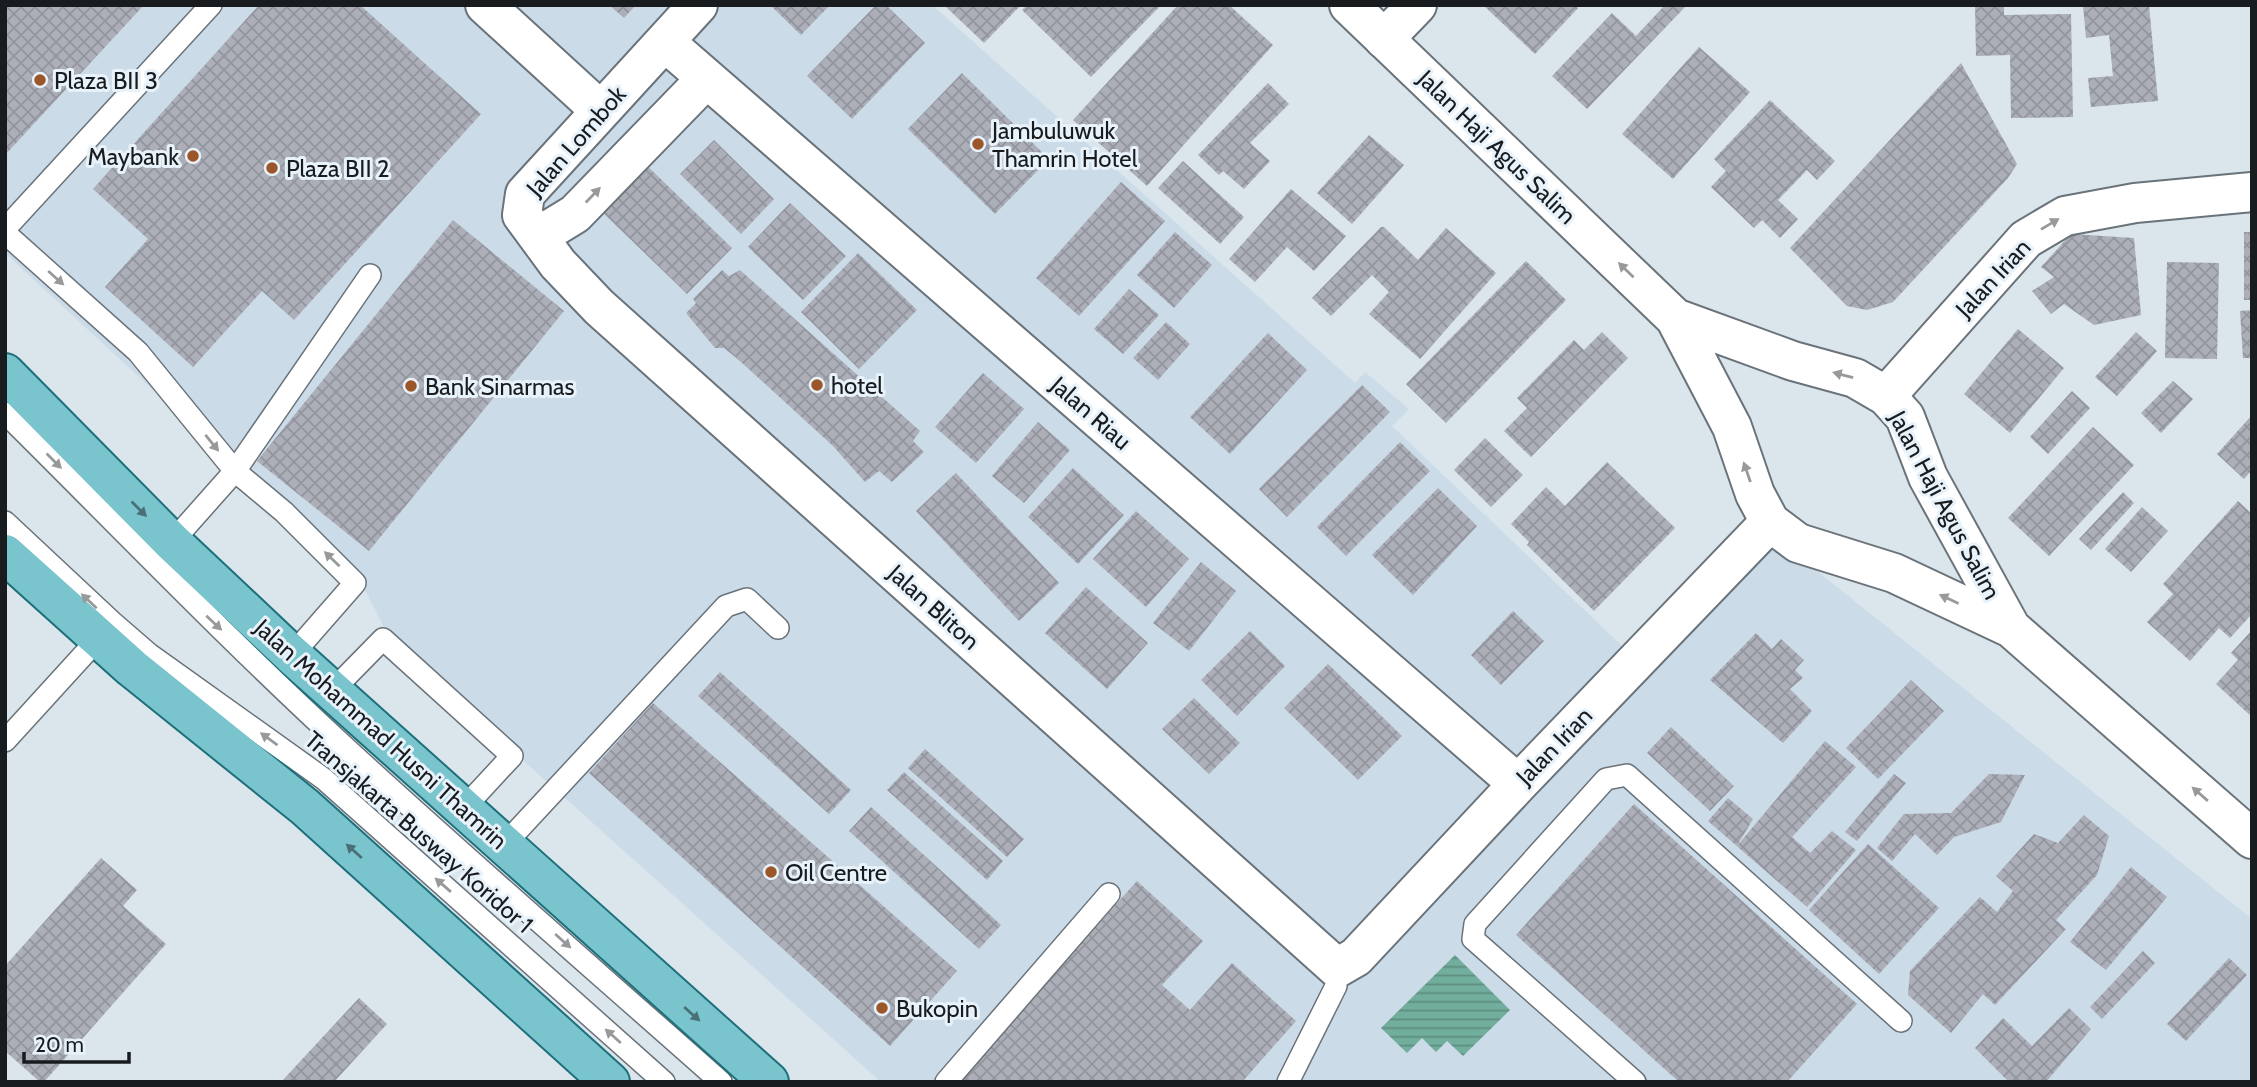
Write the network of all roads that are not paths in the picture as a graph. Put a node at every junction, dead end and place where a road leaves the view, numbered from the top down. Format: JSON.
{"nodes":[{"id":1,"x":211,"y":5,"type":"edge"},
{"id":2,"x":485,"y":5,"type":"edge"},
{"id":3,"x":698,"y":5,"type":"edge"},
{"id":4,"x":1349,"y":5,"type":"edge"},
{"id":5,"x":1416,"y":5,"type":"edge"},
{"id":6,"x":1384,"y":39,"type":"junction"},
{"id":7,"x":665,"y":41,"type":"junction"},
{"id":8,"x":706,"y":79,"type":"junction"},
{"id":9,"x":601,"y":111,"type":"junction"},
{"id":10,"x":2252,"y":192,"type":"edge"},
{"id":11,"x":5,"y":231,"type":"edge"},
{"id":12,"x":540,"y":236,"type":"junction"},
{"id":13,"x":370,"y":275,"type":"dead end"},
{"id":14,"x":1675,"y":318,"type":"junction"},
{"id":15,"x":5,"y":373,"type":"edge"},
{"id":16,"x":1886,"y":396,"type":"junction"},
{"id":17,"x":5,"y":413,"type":"edge"},
{"id":18,"x":235,"y":471,"type":"junction"},
{"id":19,"x":5,"y":522,"type":"edge"},
{"id":20,"x":1770,"y":522,"type":"junction"},
{"id":21,"x":172,"y":542,"type":"junction"},
{"id":22,"x":5,"y":554,"type":"edge"},
{"id":23,"x":778,"y":628,"type":"dead end"},
{"id":24,"x":2011,"y":628,"type":"junction"},
{"id":25,"x":98,"y":639,"type":"junction"},
{"id":26,"x":292,"y":655,"type":"junction"},
{"id":27,"x":332,"y":691,"type":"junction"},
{"id":28,"x":5,"y":741,"type":"edge"},
{"id":29,"x":1518,"y":784,"type":"junction"},
{"id":30,"x":462,"y":810,"type":"junction"},
{"id":31,"x":2252,"y":839,"type":"edge"},
{"id":32,"x":503,"y":846,"type":"junction"},
{"id":33,"x":1109,"y":894,"type":"dead end"},
{"id":34,"x":1337,"y":977,"type":"junction"},
{"id":35,"x":1901,"y":1021,"type":"dead end"},
{"id":36,"x":610,"y":1082,"type":"edge"},
{"id":37,"x":664,"y":1082,"type":"edge"},
{"id":38,"x":721,"y":1082,"type":"edge"},
{"id":39,"x":769,"y":1082,"type":"edge"},
{"id":40,"x":946,"y":1082,"type":"edge"},
{"id":41,"x":1288,"y":1082,"type":"edge"},
{"id":42,"x":1635,"y":1082,"type":"edge"}],
"edges":[{"from":1,"to":11,"type":"lane"},
{"from":2,"to":9,"type":"street"},
{"from":3,"to":7,"type":"street","name":"Jalan Lombok"},
{"from":4,"to":6,"type":"street","name":"Jalan Haji Agus Salim"},
{"from":5,"to":6,"type":"street"},
{"from":14,"to":6,"type":"street","name":"Jalan Haji Agus Salim","one_way":true},
{"from":7,"to":8,"type":"street","name":"Jalan Riau"},
{"from":7,"to":9,"type":"street","name":"Jalan Lombok"},
{"from":12,"to":8,"type":"street","name":"Jalan Lombok","one_way":true},
{"from":8,"to":29,"type":"street","name":"Jalan Riau"},
{"from":9,"to":12,"type":"street","name":"Jalan Lombok"},
{"from":16,"to":10,"type":"street","name":"Jalan Irian","one_way":true},
{"from":11,"to":18,"type":"lane","one_way":true},
{"from":12,"to":34,"type":"street","name":"Jalan Bliton"},
{"from":13,"to":18,"type":"lane"},
{"from":16,"to":14,"type":"street","name":"Jalan Haji Agus Salim","one_way":true},
{"from":20,"to":14,"type":"street","name":"Jalan Haji Agus Salim","one_way":true},
{"from":15,"to":21,"type":"main road","name":"Jalan Mohammad Husni Thamrin","one_way":true},
{"from":16,"to":24,"type":"street","name":"Jalan Haji Agus Salim"},
{"from":17,"to":38,"type":"lane","name":"Transjakarta Busway Koridor 1","one_way":true},
{"from":18,"to":21,"type":"lane"},
{"from":26,"to":18,"type":"lane","one_way":true},
{"from":37,"to":19,"type":"lane","name":"Transjakarta Busway Koridor 1","one_way":true},
{"from":24,"to":20,"type":"street","name":"Jalan Haji Agus Salim","one_way":true},
{"from":20,"to":29,"type":"street","name":"Jalan Irian"},
{"from":21,"to":26,"type":"main road","name":"Jalan Mohammad Husni Thamrin"},
{"from":22,"to":25,"type":"main road"},
{"from":23,"to":32,"type":"lane"},
{"from":31,"to":24,"type":"street","name":"Jalan Haji Agus Salim","one_way":true},
{"from":25,"to":28,"type":"lane"},
{"from":36,"to":25,"type":"main road","one_way":true},
{"from":26,"to":27,"type":"main road","name":"Jalan Mohammad Husni Thamrin"},
{"from":27,"to":30,"type":"main road","name":"Jalan Mohammad Husni Thamrin"},
{"from":27,"to":30,"type":"lane"},
{"from":29,"to":34,"type":"street","name":"Jalan Irian"},
{"from":30,"to":32,"type":"main road","name":"Jalan Mohammad Husni Thamrin"},
{"from":32,"to":39,"type":"main road","name":"Jalan Mohammad Husni Thamrin","one_way":true},
{"from":33,"to":40,"type":"lane"},
{"from":34,"to":41,"type":"lane"},
{"from":35,"to":42,"type":"lane"}]}
